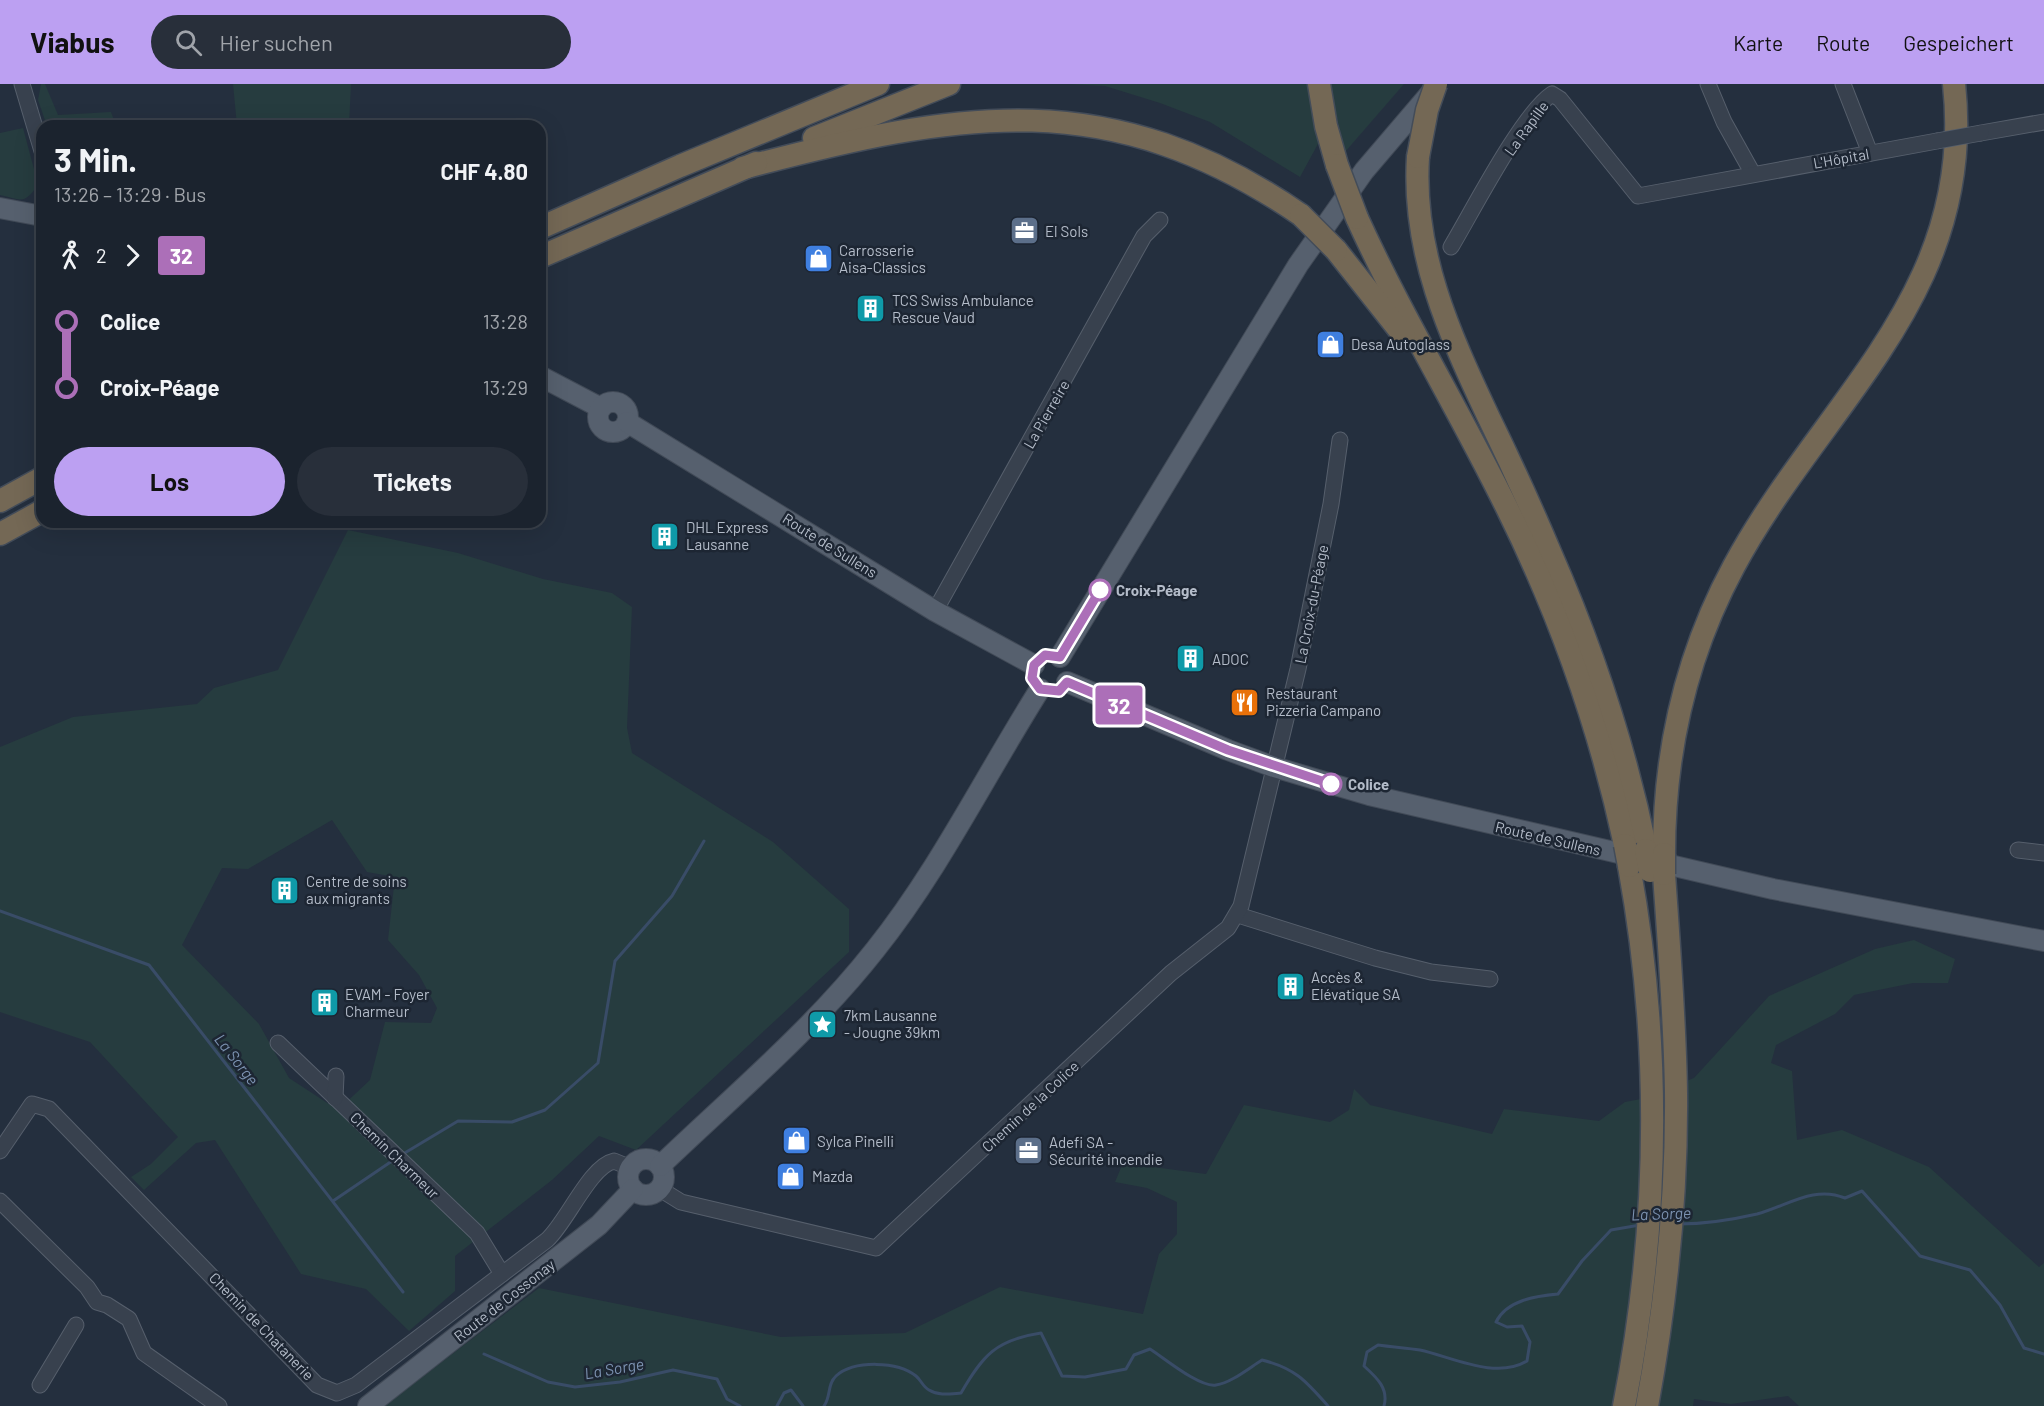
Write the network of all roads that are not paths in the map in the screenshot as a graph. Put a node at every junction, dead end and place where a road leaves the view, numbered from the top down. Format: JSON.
{"nodes":[{"id":1,"x":22,"y":84,"type":"edge"},
{"id":2,"x":878,"y":84,"type":"edge"},
{"id":3,"x":949,"y":84,"type":"edge"},
{"id":4,"x":1319,"y":84,"type":"edge"},
{"id":5,"x":1437,"y":84,"type":"edge"},
{"id":6,"x":1708,"y":84,"type":"edge"},
{"id":7,"x":1843,"y":84,"type":"edge"},
{"id":8,"x":1954,"y":84,"type":"edge"},
{"id":9,"x":2044,"y":122,"type":"edge"},
{"id":10,"x":36,"y":131,"type":"edge"},
{"id":11,"x":1870,"y":153,"type":"junction"},
{"id":12,"x":743,"y":168,"type":"junction"},
{"id":13,"x":1753,"y":174,"type":"junction"},
{"id":14,"x":1638,"y":196,"type":"joint"},
{"id":15,"x":0,"y":208,"type":"edge"},
{"id":16,"x":36,"y":215,"type":"edge"},
{"id":17,"x":1160,"y":220,"type":"dead end"},
{"id":18,"x":546,"y":225,"type":"edge"},
{"id":19,"x":1452,"y":247,"type":"dead end"},
{"id":20,"x":546,"y":254,"type":"edge"},
{"id":21,"x":546,"y":379,"type":"edge"},
{"id":22,"x":1465,"y":427,"type":"junction"},
{"id":23,"x":1340,"y":440,"type":"dead end"},
{"id":24,"x":36,"y":481,"type":"edge"},
{"id":25,"x":0,"y":501,"type":"edge"},
{"id":26,"x":36,"y":515,"type":"edge"},
{"id":27,"x":0,"y":534,"type":"edge"},
{"id":28,"x":935,"y":611,"type":"junction"},
{"id":29,"x":1060,"y":657,"type":"junction"},
{"id":30,"x":1034,"y":665,"type":"junction"},
{"id":31,"x":1067,"y":682,"type":"junction"},
{"id":32,"x":1040,"y":689,"type":"junction"},
{"id":33,"x":1274,"y":767,"type":"junction"},
{"id":34,"x":2018,"y":850,"type":"dead end"},
{"id":35,"x":2044,"y":853,"type":"edge"},
{"id":36,"x":1646,"y":860,"type":"junction"},
{"id":37,"x":1238,"y":915,"type":"junction"},
{"id":38,"x":2044,"y":941,"type":"edge"},
{"id":39,"x":1490,"y":979,"type":"dead end"},
{"id":40,"x":278,"y":1043,"type":"dead end"},
{"id":41,"x":336,"y":1076,"type":"dead end"},
{"id":42,"x":335,"y":1098,"type":"junction"},
{"id":43,"x":0,"y":1151,"type":"edge"},
{"id":44,"x":660,"y":1166,"type":"junction"},
{"id":45,"x":631,"y":1168,"type":"junction"},
{"id":46,"x":633,"y":1189,"type":"junction"},
{"id":47,"x":660,"y":1189,"type":"junction"},
{"id":48,"x":0,"y":1201,"type":"edge"},
{"id":49,"x":502,"y":1274,"type":"junction"},
{"id":50,"x":76,"y":1325,"type":"dead end"},
{"id":51,"x":40,"y":1385,"type":"dead end"},
{"id":52,"x":335,"y":1400,"type":"edge"},
{"id":53,"x":1648,"y":1400,"type":"edge"},
{"id":54,"x":219,"y":1406,"type":"edge"},
{"id":55,"x":368,"y":1406,"type":"edge"},
{"id":56,"x":1624,"y":1406,"type":"edge"}],
"edges":[{"from":1,"to":10,"type":"street"},
{"from":2,"to":18,"type":"highway"},
{"from":3,"to":12,"type":"highway"},
{"from":4,"to":22,"type":"highway","bridge":true},
{"from":5,"to":29,"type":"main road"},
{"from":5,"to":36,"type":"highway","bridge":true},
{"from":6,"to":13,"type":"street"},
{"from":7,"to":11,"type":"street"},
{"from":8,"to":36,"type":"highway"},
{"from":9,"to":11,"type":"street","name":"L'Hôpital","bridge":true},
{"from":11,"to":13,"type":"street","name":"L'Hôpital"},
{"from":12,"to":20,"type":"highway"},
{"from":12,"to":22,"type":"highway","bridge":true},
{"from":13,"to":14,"type":"street","name":"L'Hôpital"},
{"from":14,"to":19,"type":"street","name":"La Rapille"},
{"from":15,"to":16,"type":"main road"},
{"from":17,"to":28,"type":"street","name":"La Pierreire"},
{"from":21,"to":28,"type":"main road","name":"Route de Sullens"},
{"from":22,"to":36,"type":"highway"},
{"from":23,"to":33,"type":"street","name":"La Croix-du-Péage"},
{"from":24,"to":25,"type":"highway"},
{"from":26,"to":27,"type":"highway"},
{"from":28,"to":30,"type":"main road","name":"Route de Sullens"},
{"from":29,"to":30,"type":"main road"},
{"from":29,"to":31,"type":"main road"},
{"from":30,"to":32,"type":"main road"},
{"from":31,"to":32,"type":"main road"},
{"from":31,"to":33,"type":"main road","name":"Route de Sullens"},
{"from":32,"to":44,"type":"main road"},
{"from":33,"to":37,"type":"street"},
{"from":33,"to":38,"type":"main road","name":"Route de Sullens"},
{"from":34,"to":35,"type":"street"},
{"from":36,"to":53,"type":"highway"},
{"from":36,"to":56,"type":"highway"},
{"from":37,"to":39,"type":"street"},
{"from":37,"to":47,"type":"street","name":"Chemin de la Colice"},
{"from":40,"to":42,"type":"street","name":"Chemin Charmeur"},
{"from":41,"to":42,"type":"street"},
{"from":42,"to":49,"type":"street","name":"Chemin Charmeur"},
{"from":43,"to":52,"type":"street","name":"Chemin de Chatanerie"},
{"from":44,"to":45,"type":"main road"},
{"from":44,"to":47,"type":"main road"},
{"from":45,"to":46,"type":"main road"},
{"from":45,"to":49,"type":"street","name":"Chemin de Chatanerie"},
{"from":46,"to":47,"type":"main road"},
{"from":46,"to":55,"type":"main road","name":"Route de Cossonay"},
{"from":48,"to":54,"type":"street"},
{"from":49,"to":52,"type":"street","name":"Chemin de Chatanerie"},
{"from":50,"to":51,"type":"street"}]}
